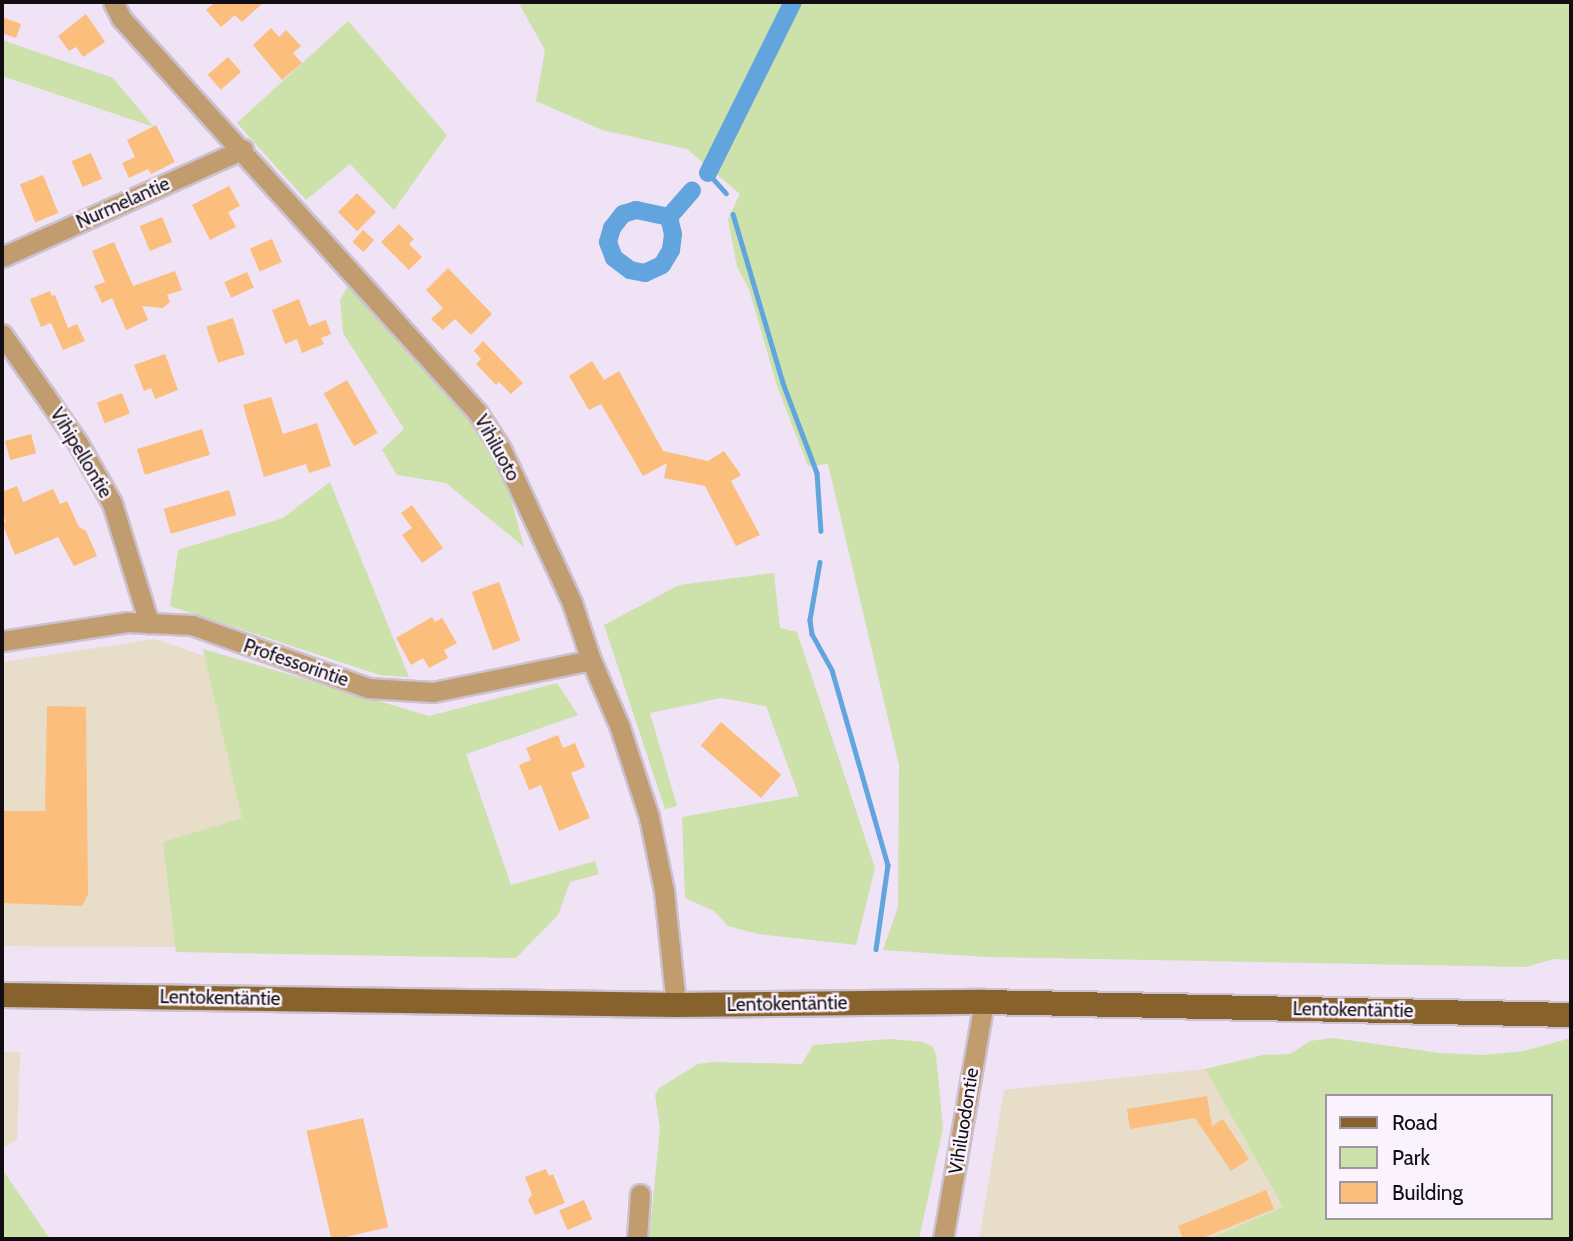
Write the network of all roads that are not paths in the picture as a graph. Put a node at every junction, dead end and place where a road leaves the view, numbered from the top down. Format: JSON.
{"nodes":[{"id":1,"x":113,"y":2,"type":"edge"},
{"id":2,"x":243,"y":149,"type":"junction"},
{"id":3,"x":2,"y":257,"type":"edge"},
{"id":4,"x":2,"y":334,"type":"edge"},
{"id":5,"x":149,"y":623,"type":"junction"},
{"id":6,"x":2,"y":641,"type":"edge"},
{"id":7,"x":591,"y":660,"type":"junction"},
{"id":8,"x":2,"y":995,"type":"edge"},
{"id":9,"x":984,"y":1002,"type":"junction"},
{"id":10,"x":676,"y":1005,"type":"junction"},
{"id":11,"x":1571,"y":1015,"type":"edge"},
{"id":12,"x":640,"y":1194,"type":"dead end"},
{"id":13,"x":638,"y":1239,"type":"edge"},
{"id":14,"x":943,"y":1239,"type":"edge"}],
"edges":[{"from":1,"to":2,"type":"street","name":"Vihiluoto"},
{"from":2,"to":3,"type":"street","name":"Nurmelantie"},
{"from":2,"to":7,"type":"street","name":"Vihiluoto"},
{"from":4,"to":5,"type":"street","name":"Vihipellontie"},
{"from":5,"to":6,"type":"street","name":"Professorintie"},
{"from":5,"to":7,"type":"street","name":"Professorintie"},
{"from":7,"to":10,"type":"street","name":"Vihiluoto"},
{"from":8,"to":10,"type":"main road","name":"Lentokentäntie"},
{"from":9,"to":10,"type":"main road","name":"Lentokentäntie"},
{"from":9,"to":11,"type":"main road","name":"Lentokentäntie"},
{"from":9,"to":14,"type":"street","name":"Vihiluodontie"},
{"from":12,"to":13,"type":"street"}]}
